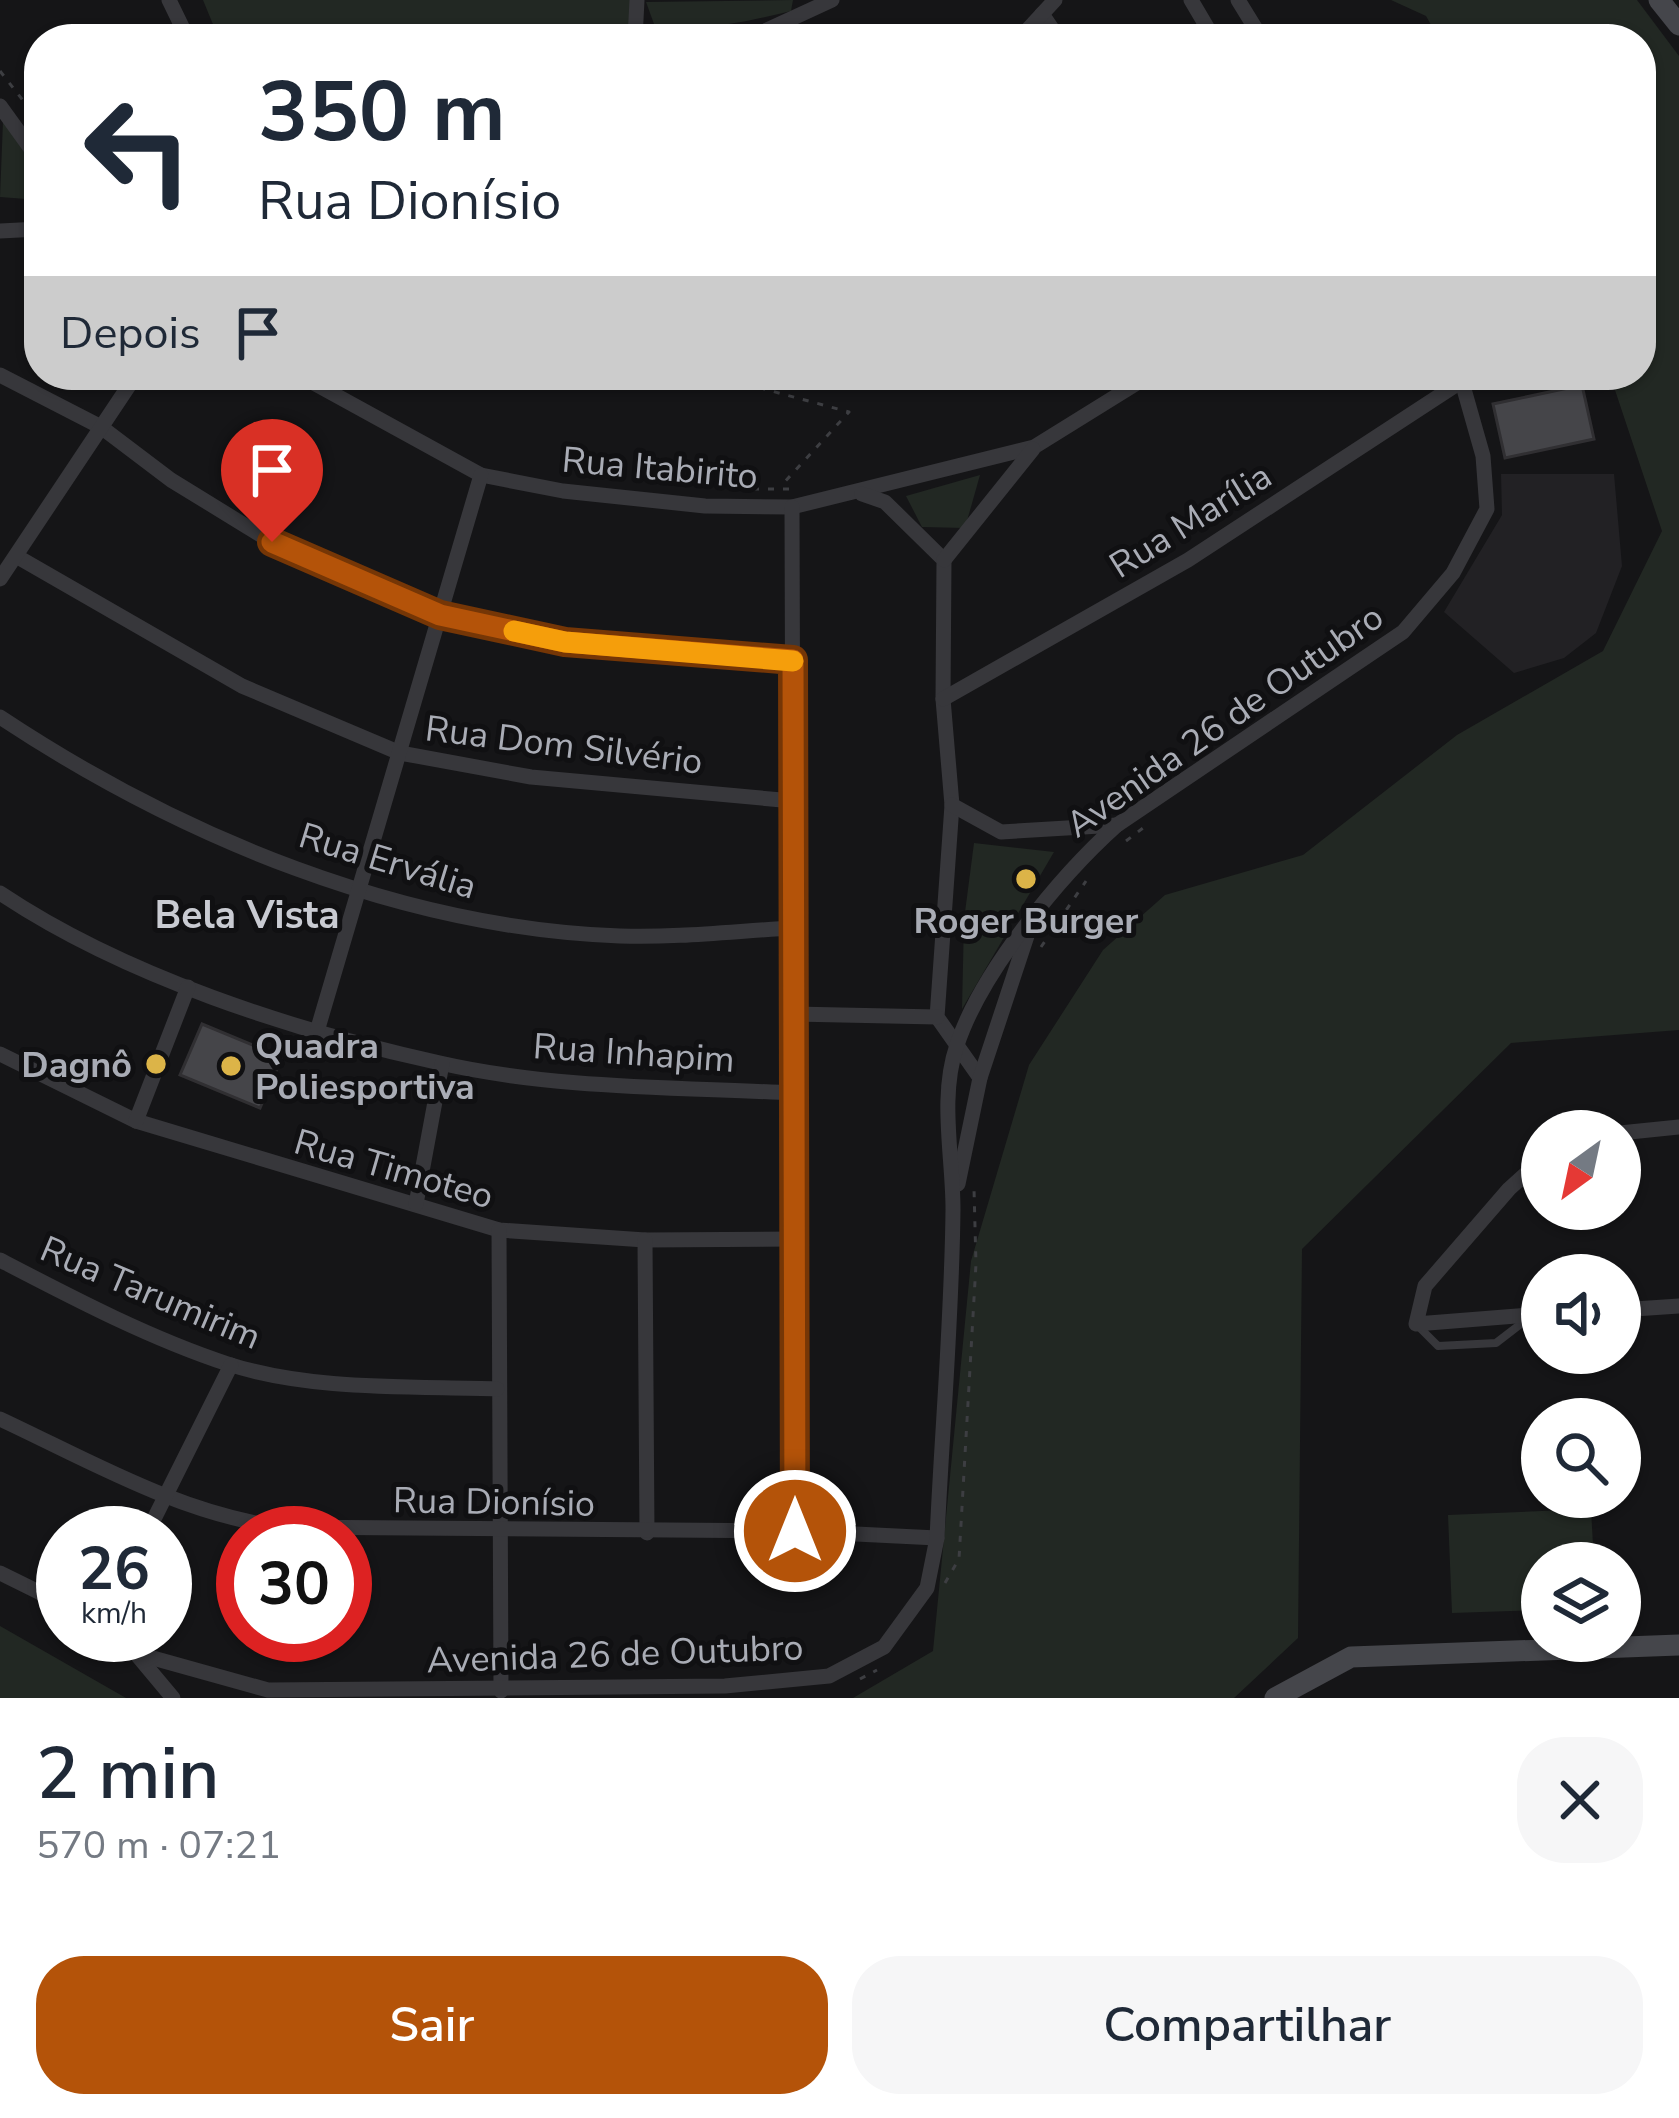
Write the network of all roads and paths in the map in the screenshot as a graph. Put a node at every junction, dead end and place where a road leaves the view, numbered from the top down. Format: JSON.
{"nodes":[{"id":1,"x":1055,"y":0,"type":"edge"},
{"id":2,"x":1660,"y":0,"type":"edge"},
{"id":3,"x":824,"y":1,"type":"edge"},
{"id":4,"x":1042,"y":14,"type":"junction"},
{"id":5,"x":779,"y":24,"type":"edge"},
{"id":6,"x":1032,"y":24,"type":"edge"},
{"id":7,"x":1049,"y":24,"type":"edge"},
{"id":8,"x":1679,"y":26,"type":"edge"},
{"id":9,"x":0,"y":71,"type":"edge"},
{"id":10,"x":24,"y":102,"type":"edge"},
{"id":11,"x":0,"y":106,"type":"edge"},
{"id":12,"x":24,"y":139,"type":"edge"},
{"id":13,"x":29,"y":390,"type":"edge"},
{"id":14,"x":126,"y":390,"type":"edge"},
{"id":15,"x":326,"y":390,"type":"edge"},
{"id":16,"x":768,"y":390,"type":"edge"},
{"id":17,"x":1126,"y":390,"type":"edge"},
{"id":18,"x":1443,"y":390,"type":"edge"},
{"id":19,"x":1464,"y":390,"type":"edge"},
{"id":20,"x":101,"y":427,"type":"junction"},
{"id":21,"x":1034,"y":447,"type":"junction"},
{"id":22,"x":481,"y":475,"type":"junction"},
{"id":23,"x":778,"y":489,"type":"junction"},
{"id":24,"x":798,"y":489,"type":"dead end"},
{"id":25,"x":735,"y":490,"type":"dead end"},
{"id":26,"x":860,"y":493,"type":"junction"},
{"id":27,"x":763,"y":506,"type":"junction"},
{"id":28,"x":792,"y":507,"type":"junction"},
{"id":29,"x":16,"y":556,"type":"junction"},
{"id":30,"x":944,"y":560,"type":"junction"},
{"id":31,"x":0,"y":579,"type":"edge"},
{"id":32,"x":440,"y":615,"type":"junction"},
{"id":33,"x":793,"y":660,"type":"junction"},
{"id":34,"x":944,"y":699,"type":"junction"},
{"id":35,"x":0,"y":717,"type":"edge"},
{"id":36,"x":400,"y":752,"type":"junction"},
{"id":37,"x":793,"y":801,"type":"junction"},
{"id":38,"x":952,"y":805,"type":"junction"},
{"id":39,"x":1157,"y":818,"type":"dead end"},
{"id":40,"x":1117,"y":825,"type":"junction"},
{"id":41,"x":1120,"y":845,"type":"dead end"},
{"id":42,"x":1089,"y":876,"type":"dead end"},
{"id":43,"x":359,"y":889,"type":"junction"},
{"id":44,"x":0,"y":893,"type":"edge"},
{"id":45,"x":1035,"y":910,"type":"junction"},
{"id":46,"x":793,"y":928,"type":"junction"},
{"id":47,"x":1030,"y":963,"type":"dead end"},
{"id":48,"x":188,"y":987,"type":"junction"},
{"id":49,"x":794,"y":1014,"type":"junction"},
{"id":50,"x":937,"y":1017,"type":"junction"},
{"id":51,"x":318,"y":1028,"type":"junction"},
{"id":52,"x":956,"y":1046,"type":"junction"},
{"id":53,"x":0,"y":1054,"type":"edge"},
{"id":54,"x":442,"y":1064,"type":"junction"},
{"id":55,"x":980,"y":1078,"type":"junction"},
{"id":56,"x":794,"y":1093,"type":"junction"},
{"id":57,"x":136,"y":1121,"type":"junction"},
{"id":58,"x":1679,"y":1127,"type":"edge"},
{"id":59,"x":1641,"y":1130,"type":"edge"},
{"id":60,"x":973,"y":1174,"type":"dead end"},
{"id":61,"x":1521,"y":1178,"type":"edge"},
{"id":62,"x":416,"y":1204,"type":"junction"},
{"id":63,"x":953,"y":1208,"type":"junction"},
{"id":64,"x":499,"y":1230,"type":"junction"},
{"id":65,"x":794,"y":1239,"type":"junction"},
{"id":66,"x":645,"y":1240,"type":"junction"},
{"id":67,"x":0,"y":1260,"type":"edge"},
{"id":68,"x":1679,"y":1306,"type":"edge"},
{"id":69,"x":1641,"y":1309,"type":"edge"},
{"id":70,"x":1521,"y":1316,"type":"edge"},
{"id":71,"x":230,"y":1365,"type":"junction"},
{"id":72,"x":496,"y":1388,"type":"junction"},
{"id":73,"x":0,"y":1419,"type":"edge"},
{"id":74,"x":165,"y":1496,"type":"junction"},
{"id":75,"x":160,"y":1506,"type":"edge"},
{"id":76,"x":795,"y":1531,"type":"junction"},
{"id":77,"x":498,"y":1533,"type":"junction"},
{"id":78,"x":647,"y":1533,"type":"junction"},
{"id":79,"x":937,"y":1538,"type":"junction"},
{"id":80,"x":0,"y":1573,"type":"edge"},
{"id":81,"x":36,"y":1591,"type":"edge"},
{"id":82,"x":938,"y":1595,"type":"dead end"},
{"id":83,"x":1679,"y":1645,"type":"edge"},
{"id":84,"x":143,"y":1662,"type":"edge"},
{"id":85,"x":164,"y":1662,"type":"edge"},
{"id":86,"x":885,"y":1662,"type":"dead end"},
{"id":87,"x":850,"y":1682,"type":"dead end"},
{"id":88,"x":501,"y":1690,"type":"junction"},
{"id":89,"x":265,"y":1694,"type":"edge"},
{"id":90,"x":173,"y":1698,"type":"edge"},
{"id":91,"x":1275,"y":1698,"type":"edge"}],
"edges":[{"from":1,"to":4,"type":"street"},
{"from":2,"to":8,"type":"main road"},
{"from":3,"to":5,"type":"street"},
{"from":4,"to":6,"type":"street"},
{"from":4,"to":7,"type":"street"},
{"from":9,"to":10,"type":"path"},
{"from":11,"to":12,"type":"street"},
{"from":13,"to":20,"type":"street"},
{"from":14,"to":20,"type":"street"},
{"from":15,"to":22,"type":"street","name":"Rua Itabirito"},
{"from":16,"to":23,"type":"path"},
{"from":17,"to":21,"type":"street","name":"Rua Itabirito"},
{"from":18,"to":34,"type":"street","name":"Rua Marília"},
{"from":19,"to":40,"type":"street","name":"Avenida 26 de Outubro"},
{"from":20,"to":29,"type":"street"},
{"from":20,"to":32,"type":"street"},
{"from":21,"to":26,"type":"street","name":"Rua Itabirito"},
{"from":21,"to":30,"type":"street","name":"Rua Itabirito"},
{"from":22,"to":27,"type":"street","name":"Rua Itabirito"},
{"from":22,"to":32,"type":"street"},
{"from":23,"to":24,"type":"path"},
{"from":23,"to":25,"type":"path"},
{"from":23,"to":27,"type":"path"},
{"from":26,"to":28,"type":"street","name":"Rua Itabirito"},
{"from":26,"to":30,"type":"street"},
{"from":27,"to":28,"type":"street","name":"Rua Itabirito"},
{"from":28,"to":33,"type":"street"},
{"from":29,"to":31,"type":"street"},
{"from":29,"to":36,"type":"street","name":"Rua Dom Silvério"},
{"from":30,"to":34,"type":"street"},
{"from":32,"to":33,"type":"street"},
{"from":32,"to":36,"type":"street"},
{"from":33,"to":37,"type":"street"},
{"from":34,"to":38,"type":"street"},
{"from":35,"to":43,"type":"street","name":"Rua Ervália"},
{"from":36,"to":37,"type":"street","name":"Rua Dom Silvério"},
{"from":36,"to":43,"type":"street"},
{"from":37,"to":46,"type":"street"},
{"from":38,"to":40,"type":"street"},
{"from":38,"to":50,"type":"street"},
{"from":39,"to":41,"type":"path"},
{"from":40,"to":45,"type":"street","name":"Avenida 26 de Outubro"},
{"from":42,"to":47,"type":"path"},
{"from":43,"to":46,"type":"street","name":"Rua Ervália"},
{"from":43,"to":51,"type":"street"},
{"from":44,"to":48,"type":"street","name":"Rua Inhapim"},
{"from":45,"to":52,"type":"street","name":"Avenida 26 de Outubro"},
{"from":45,"to":55,"type":"street","name":"Avenida 26 de Outubro"},
{"from":46,"to":49,"type":"street"},
{"from":48,"to":51,"type":"street","name":"Rua Inhapim"},
{"from":48,"to":57,"type":"street"},
{"from":49,"to":50,"type":"street"},
{"from":49,"to":56,"type":"street"},
{"from":50,"to":52,"type":"street"},
{"from":51,"to":54,"type":"street","name":"Rua Inhapim"},
{"from":52,"to":55,"type":"street"},
{"from":52,"to":63,"type":"street","name":"Avenida 26 de Outubro"},
{"from":53,"to":57,"type":"street","name":"Rua Timoteo"},
{"from":54,"to":56,"type":"street","name":"Rua Inhapim"},
{"from":54,"to":62,"type":"street"},
{"from":55,"to":63,"type":"street","name":"Avenida 26 de Outubro"},
{"from":56,"to":65,"type":"street"},
{"from":57,"to":62,"type":"street","name":"Rua Timoteo"},
{"from":58,"to":59,"type":"street"},
{"from":60,"to":82,"type":"path"},
{"from":61,"to":70,"type":"street"},
{"from":62,"to":64,"type":"street","name":"Rua Timoteo"},
{"from":63,"to":79,"type":"street","name":"Avenida 26 de Outubro"},
{"from":64,"to":66,"type":"street","name":"Rua Timoteo"},
{"from":64,"to":72,"type":"street"},
{"from":65,"to":66,"type":"street","name":"Rua Timoteo"},
{"from":65,"to":76,"type":"street"},
{"from":66,"to":78,"type":"street"},
{"from":67,"to":71,"type":"street","name":"Rua Tarumirim"},
{"from":68,"to":69,"type":"street"},
{"from":71,"to":72,"type":"street","name":"Rua Tarumirim"},
{"from":71,"to":74,"type":"street"},
{"from":72,"to":77,"type":"street"},
{"from":73,"to":74,"type":"street","name":"Rua Dionísio"},
{"from":74,"to":75,"type":"street"},
{"from":74,"to":77,"type":"street","name":"Rua Dionísio"},
{"from":76,"to":78,"type":"street","name":"Rua Dionísio"},
{"from":76,"to":79,"type":"street","name":"Rua Dionísio"},
{"from":77,"to":78,"type":"street","name":"Rua Dionísio"},
{"from":77,"to":88,"type":"street"},
{"from":79,"to":88,"type":"street","name":"Avenida 26 de Outubro"},
{"from":80,"to":81,"type":"street"},
{"from":83,"to":91,"type":"main road"},
{"from":84,"to":90,"type":"street"},
{"from":85,"to":89,"type":"street","name":"Avenida 26 de Outubro"},
{"from":86,"to":87,"type":"path"},
{"from":88,"to":89,"type":"street","name":"Avenida 26 de Outubro"}]}
